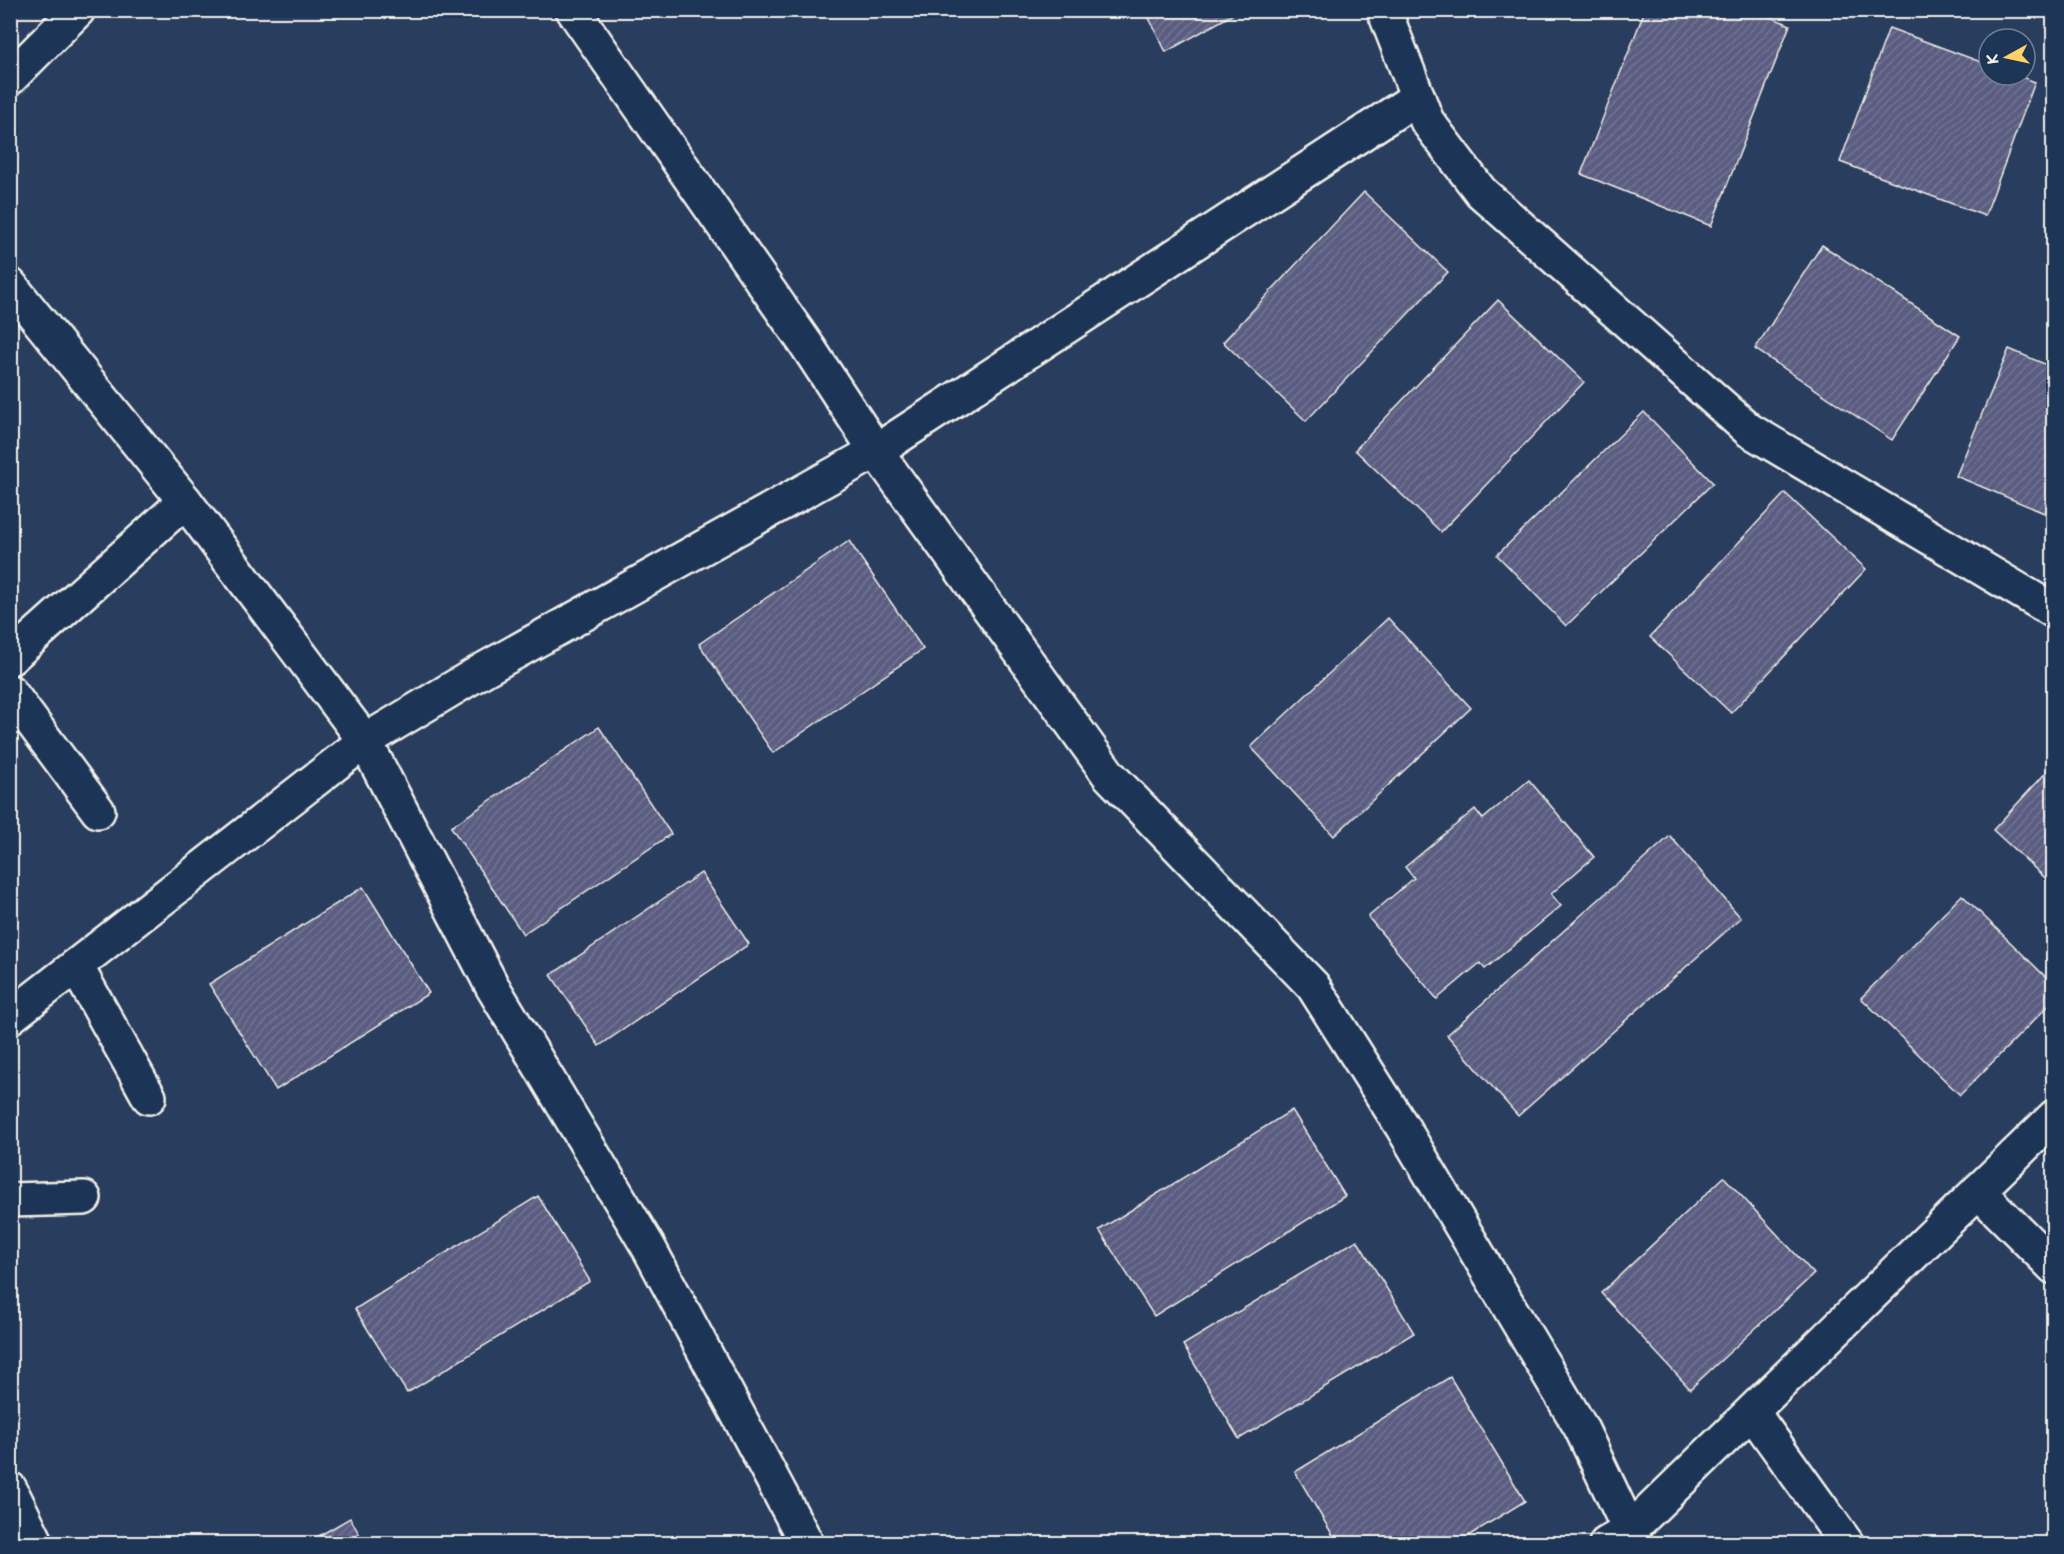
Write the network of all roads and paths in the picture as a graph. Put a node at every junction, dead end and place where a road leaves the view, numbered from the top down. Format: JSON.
{"nodes":[{"id":1,"x":78,"y":10,"type":"edge"},
{"id":2,"x":573,"y":10,"type":"edge"},
{"id":3,"x":1384,"y":10,"type":"edge"},
{"id":4,"x":10,"y":78,"type":"edge"},
{"id":5,"x":1418,"y":97,"type":"junction"},
{"id":6,"x":10,"y":285,"type":"edge"},
{"id":7,"x":876,"y":451,"type":"junction"},
{"id":8,"x":185,"y":501,"type":"junction"},
{"id":9,"x":2054,"y":611,"type":"edge"},
{"id":10,"x":10,"y":658,"type":"edge"},
{"id":11,"x":10,"y":692,"type":"edge"},
{"id":12,"x":365,"y":741,"type":"junction"},
{"id":13,"x":98,"y":811,"type":"dead end"},
{"id":14,"x":76,"y":966,"type":"junction"},
{"id":15,"x":10,"y":1017,"type":"edge"},
{"id":16,"x":149,"y":1097,"type":"dead end"},
{"id":17,"x":2054,"y":1117,"type":"edge"},
{"id":18,"x":1978,"y":1191,"type":"junction"},
{"id":19,"x":84,"y":1198,"type":"dead end"},
{"id":20,"x":10,"y":1200,"type":"edge"},
{"id":21,"x":2054,"y":1267,"type":"edge"},
{"id":22,"x":1752,"y":1412,"type":"junction"},
{"id":23,"x":10,"y":1489,"type":"edge"},
{"id":24,"x":1624,"y":1539,"type":"edge"},
{"id":25,"x":37,"y":1544,"type":"edge"},
{"id":26,"x":807,"y":1544,"type":"edge"},
{"id":27,"x":1847,"y":1544,"type":"edge"}],
"edges":[{"from":1,"to":4,"type":"street"},
{"from":2,"to":7,"type":"street"},
{"from":3,"to":5,"type":"street"},
{"from":5,"to":7,"type":"street"},
{"from":5,"to":9,"type":"street"},
{"from":6,"to":8,"type":"street"},
{"from":7,"to":12,"type":"street"},
{"from":7,"to":24,"type":"street"},
{"from":8,"to":10,"type":"street"},
{"from":8,"to":12,"type":"street"},
{"from":11,"to":13,"type":"street"},
{"from":12,"to":14,"type":"street"},
{"from":12,"to":26,"type":"street"},
{"from":14,"to":15,"type":"street"},
{"from":14,"to":16,"type":"street"},
{"from":17,"to":18,"type":"street"},
{"from":18,"to":21,"type":"street"},
{"from":18,"to":22,"type":"street"},
{"from":19,"to":20,"type":"street"},
{"from":22,"to":24,"type":"street"},
{"from":22,"to":27,"type":"street"},
{"from":23,"to":25,"type":"street"}]}
